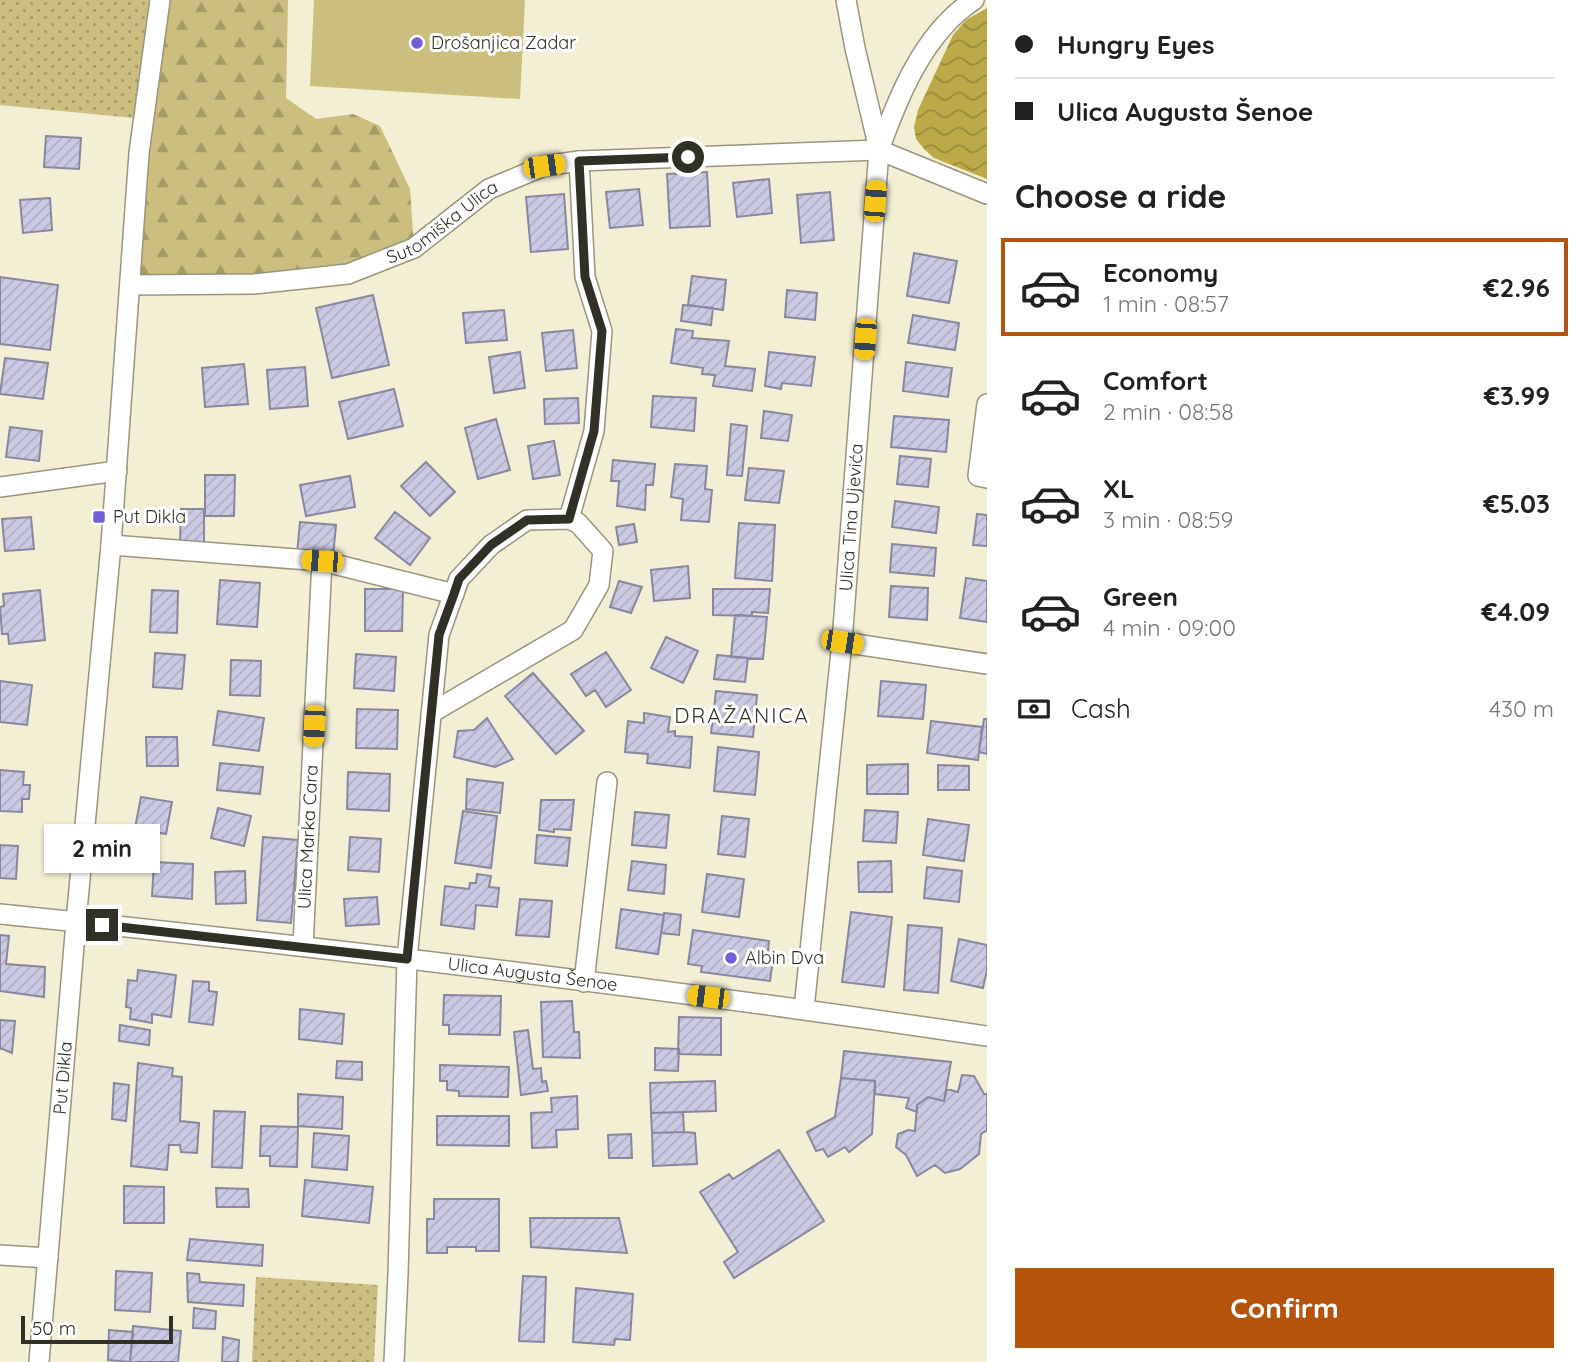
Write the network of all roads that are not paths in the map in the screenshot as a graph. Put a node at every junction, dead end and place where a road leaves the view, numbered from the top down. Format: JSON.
{"nodes":[{"id":1,"x":160,"y":0,"type":"edge"},
{"id":2,"x":846,"y":0,"type":"edge"},
{"id":3,"x":974,"y":0,"type":"edge"},
{"id":4,"x":879,"y":150,"type":"junction"},
{"id":5,"x":579,"y":161,"type":"junction"},
{"id":6,"x":987,"y":194,"type":"edge"},
{"id":7,"x":130,"y":285,"type":"junction"},
{"id":8,"x":987,"y":404,"type":"edge"},
{"id":9,"x":117,"y":471,"type":"junction"},
{"id":10,"x":987,"y":478,"type":"edge"},
{"id":11,"x":0,"y":487,"type":"edge"},
{"id":12,"x":569,"y":519,"type":"junction"},
{"id":13,"x":111,"y":545,"type":"junction"},
{"id":14,"x":322,"y":561,"type":"junction"},
{"id":15,"x":454,"y":594,"type":"junction"},
{"id":16,"x":842,"y":642,"type":"junction"},
{"id":17,"x":987,"y":664,"type":"edge"},
{"id":18,"x":431,"y":713,"type":"junction"},
{"id":19,"x":607,"y":782,"type":"dead end"},
{"id":20,"x":0,"y":914,"type":"edge"},
{"id":21,"x":76,"y":922,"type":"junction"},
{"id":22,"x":303,"y":946,"type":"junction"},
{"id":23,"x":407,"y":959,"type":"junction"},
{"id":24,"x":584,"y":982,"type":"junction"},
{"id":25,"x":804,"y":1009,"type":"junction"},
{"id":26,"x":987,"y":1036,"type":"edge"},
{"id":27,"x":0,"y":1255,"type":"edge"},
{"id":28,"x":48,"y":1258,"type":"junction"},
{"id":29,"x":39,"y":1362,"type":"edge"},
{"id":30,"x":394,"y":1362,"type":"edge"}],
"edges":[{"from":1,"to":7,"type":"street","name":"Put Dikla"},
{"from":2,"to":4,"type":"street"},
{"from":3,"to":4,"type":"street"},
{"from":4,"to":5,"type":"street","name":"Sutomiška Ulica"},
{"from":4,"to":6,"type":"street"},
{"from":4,"to":16,"type":"street","name":"Ulica Tina Ujevića"},
{"from":5,"to":7,"type":"street","name":"Sutomiška Ulica"},
{"from":5,"to":12,"type":"street"},
{"from":7,"to":9,"type":"street","name":"Put Dikla"},
{"from":8,"to":10,"type":"street"},
{"from":9,"to":11,"type":"street"},
{"from":9,"to":13,"type":"street","name":"Put Dikla"},
{"from":12,"to":15,"type":"street"},
{"from":12,"to":18,"type":"street"},
{"from":13,"to":14,"type":"street"},
{"from":13,"to":21,"type":"street","name":"Put Dikla"},
{"from":14,"to":15,"type":"street"},
{"from":14,"to":22,"type":"street","name":"Ulica Marka Cara"},
{"from":15,"to":18,"type":"street"},
{"from":16,"to":17,"type":"street"},
{"from":16,"to":25,"type":"street","name":"Ulica Tina Ujevića"},
{"from":18,"to":23,"type":"street"},
{"from":19,"to":24,"type":"street"},
{"from":20,"to":21,"type":"street","name":"Ulica Augusta Šenoe"},
{"from":21,"to":22,"type":"street","name":"Ulica Augusta Šenoe"},
{"from":21,"to":28,"type":"street","name":"Put Dikla"},
{"from":22,"to":23,"type":"street","name":"Ulica Augusta Šenoe"},
{"from":23,"to":24,"type":"street","name":"Ulica Augusta Šenoe"},
{"from":23,"to":30,"type":"street"},
{"from":24,"to":25,"type":"street","name":"Ulica Augusta Šenoe"},
{"from":25,"to":26,"type":"street","name":"Ulica Augusta Šenoe"},
{"from":27,"to":28,"type":"street"},
{"from":28,"to":29,"type":"street","name":"Put Dikla"}]}
